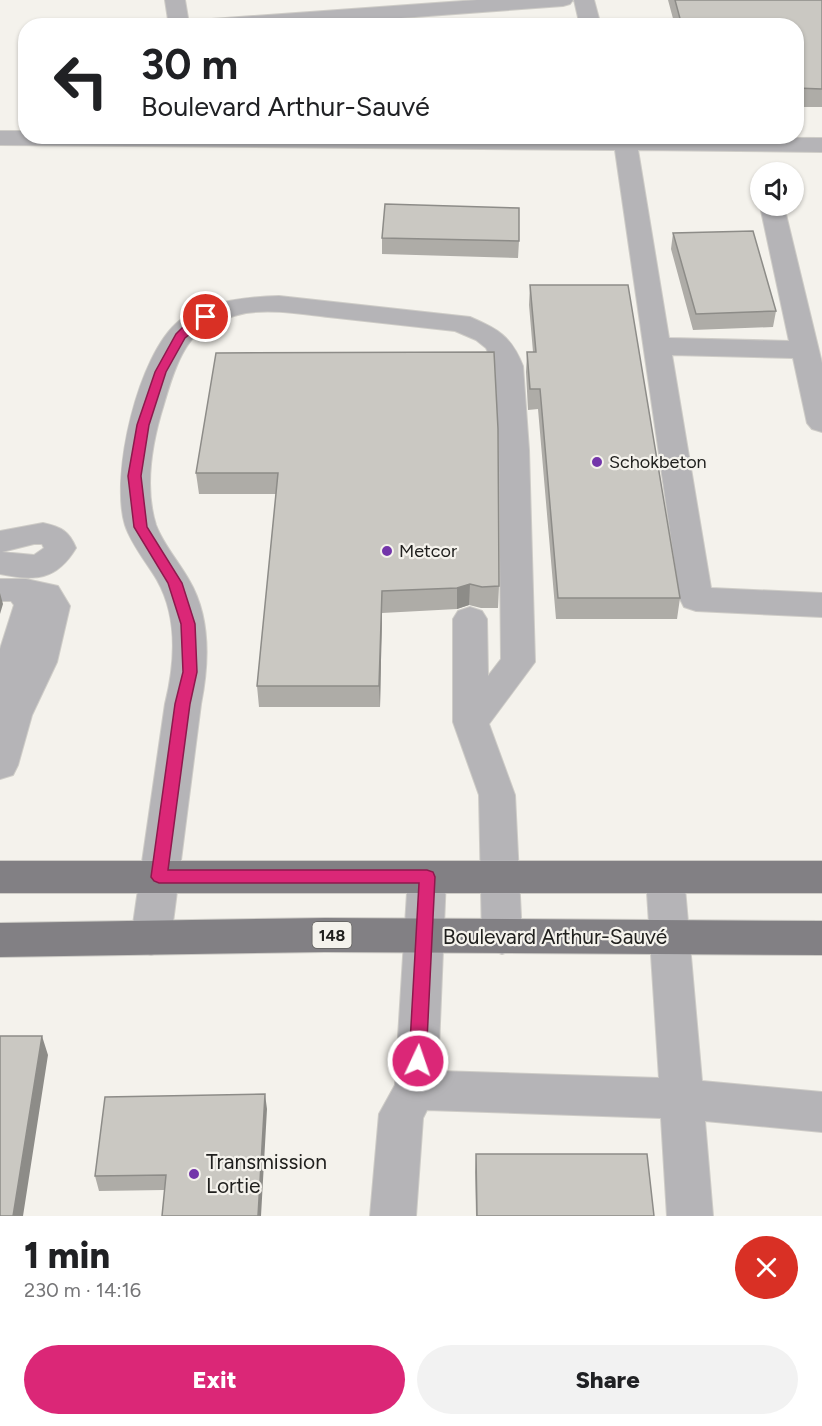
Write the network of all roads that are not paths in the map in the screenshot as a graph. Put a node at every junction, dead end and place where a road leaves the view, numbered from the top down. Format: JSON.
{"nodes":[{"id":1,"x":175,"y":0,"type":"edge"},
{"id":2,"x":563,"y":0,"type":"edge"},
{"id":3,"x":584,"y":0,"type":"edge"},
{"id":4,"x":178,"y":18,"type":"edge"},
{"id":5,"x":310,"y":18,"type":"edge"},
{"id":6,"x":589,"y":18,"type":"edge"},
{"id":7,"x":0,"y":138,"type":"edge"},
{"id":8,"x":18,"y":138,"type":"edge"},
{"id":9,"x":626,"y":144,"type":"edge"},
{"id":10,"x":664,"y":144,"type":"edge"},
{"id":11,"x":822,"y":145,"type":"edge"},
{"id":12,"x":773,"y":216,"type":"edge"},
{"id":13,"x":657,"y":346,"type":"junction"},
{"id":14,"x":805,"y":350,"type":"junction"},
{"id":15,"x":822,"y":423,"type":"edge"},
{"id":16,"x":5,"y":564,"type":"edge"},
{"id":17,"x":822,"y":605,"type":"edge"},
{"id":18,"x":470,"y":619,"type":"dead end"},
{"id":19,"x":7,"y":715,"type":"edge"},
{"id":20,"x":471,"y":722,"type":"junction"},
{"id":21,"x":0,"y":765,"type":"edge"},
{"id":22,"x":0,"y":877,"type":"edge"},
{"id":23,"x":159,"y":877,"type":"junction"},
{"id":24,"x":427,"y":877,"type":"junction"},
{"id":25,"x":502,"y":877,"type":"junction"},
{"id":26,"x":665,"y":877,"type":"junction"},
{"id":27,"x":822,"y":877,"type":"edge"},
{"id":28,"x":424,"y":937,"type":"junction"},
{"id":29,"x":502,"y":937,"type":"junction"},
{"id":30,"x":669,"y":937,"type":"junction"},
{"id":31,"x":151,"y":938,"type":"junction"},
{"id":32,"x":822,"y":938,"type":"edge"},
{"id":33,"x":0,"y":940,"type":"edge"},
{"id":34,"x":416,"y":1090,"type":"junction"},
{"id":35,"x":682,"y":1099,"type":"junction"},
{"id":36,"x":822,"y":1112,"type":"edge"},
{"id":37,"x":393,"y":1216,"type":"edge"},
{"id":38,"x":690,"y":1216,"type":"edge"}],
"edges":[{"from":1,"to":4,"type":"lane"},
{"from":2,"to":5,"type":"lane"},
{"from":3,"to":6,"type":"lane"},
{"from":7,"to":8,"type":"lane"},
{"from":9,"to":13,"type":"lane"},
{"from":10,"to":11,"type":"lane"},
{"from":12,"to":14,"type":"lane"},
{"from":13,"to":14,"type":"lane"},
{"from":13,"to":17,"type":"lane"},
{"from":14,"to":15,"type":"lane"},
{"from":16,"to":19,"type":"lane"},
{"from":18,"to":20,"type":"lane"},
{"from":19,"to":21,"type":"lane"},
{"from":20,"to":23,"type":"lane"},
{"from":20,"to":25,"type":"lane"},
{"from":22,"to":23,"type":"main road"},
{"from":23,"to":24,"type":"main road"},
{"from":23,"to":31,"type":"lane"},
{"from":24,"to":25,"type":"main road"},
{"from":24,"to":28,"type":"lane"},
{"from":25,"to":26,"type":"main road"},
{"from":25,"to":29,"type":"lane"},
{"from":26,"to":27,"type":"main road"},
{"from":26,"to":30,"type":"lane"},
{"from":28,"to":29,"type":"main road","name":"Boulevard Arthur-Sauvé","number":"148"},
{"from":28,"to":31,"type":"main road","name":"Boulevard Arthur-Sauvé","number":"148"},
{"from":28,"to":34,"type":"lane"},
{"from":29,"to":30,"type":"main road","name":"Boulevard Arthur-Sauvé","number":"148"},
{"from":30,"to":32,"type":"main road","name":"Boulevard Arthur-Sauvé","number":"148"},
{"from":30,"to":35,"type":"lane"},
{"from":31,"to":33,"type":"main road","name":"Boulevard Arthur-Sauvé","number":"148"},
{"from":34,"to":35,"type":"lane"},
{"from":34,"to":37,"type":"lane"},
{"from":35,"to":36,"type":"lane"},
{"from":35,"to":38,"type":"lane"}]}
